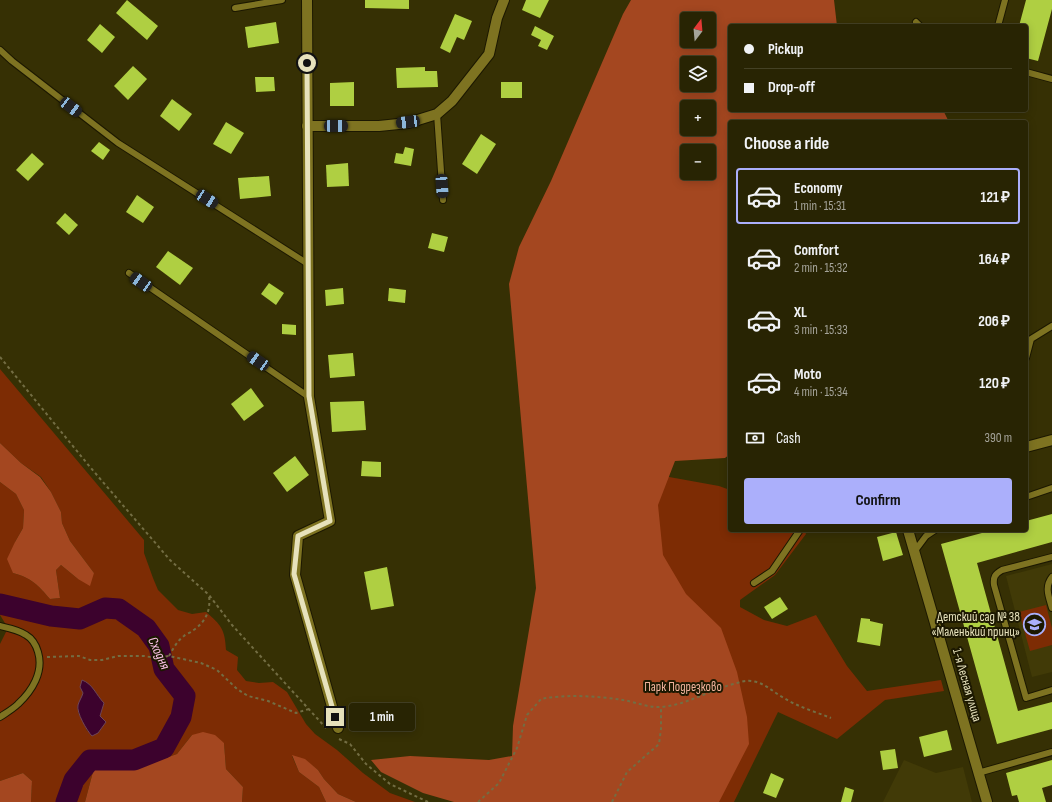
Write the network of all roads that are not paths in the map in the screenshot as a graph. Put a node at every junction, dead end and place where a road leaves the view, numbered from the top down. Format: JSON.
{"nodes":[{"id":1,"x":282,"y":0,"type":"edge"},
{"id":2,"x":306,"y":0,"type":"edge"},
{"id":3,"x":504,"y":0,"type":"edge"},
{"id":4,"x":1005,"y":0,"type":"edge"},
{"id":5,"x":235,"y":8,"type":"dead end"},
{"id":6,"x":999,"y":24,"type":"edge"},
{"id":7,"x":0,"y":50,"type":"edge"},
{"id":8,"x":1028,"y":73,"type":"edge"},
{"id":9,"x":1052,"y":79,"type":"edge"},
{"id":10,"x":437,"y":114,"type":"junction"},
{"id":11,"x":307,"y":126,"type":"junction"},
{"id":12,"x":444,"y":200,"type":"dead end"},
{"id":13,"x":308,"y":264,"type":"junction"},
{"id":14,"x":128,"y":273,"type":"dead end"},
{"id":15,"x":1052,"y":326,"type":"edge"},
{"id":16,"x":1028,"y":350,"type":"edge"},
{"id":17,"x":309,"y":396,"type":"junction"},
{"id":18,"x":1052,"y":440,"type":"edge"},
{"id":19,"x":1028,"y":446,"type":"edge"},
{"id":20,"x":1052,"y":488,"type":"edge"},
{"id":21,"x":1028,"y":496,"type":"edge"},
{"id":22,"x":799,"y":532,"type":"edge"},
{"id":23,"x":909,"y":532,"type":"edge"},
{"id":24,"x":932,"y":532,"type":"edge"},
{"id":25,"x":914,"y":552,"type":"junction"},
{"id":26,"x":1052,"y":557,"type":"edge"},
{"id":27,"x":1052,"y":577,"type":"edge"},
{"id":28,"x":754,"y":582,"type":"dead end"},
{"id":29,"x":1052,"y":608,"type":"edge"},
{"id":30,"x":0,"y":626,"type":"edge"},
{"id":31,"x":1052,"y":690,"type":"edge"},
{"id":32,"x":0,"y":717,"type":"edge"},
{"id":33,"x":333,"y":732,"type":"road end"},
{"id":34,"x":1052,"y":752,"type":"edge"},
{"id":35,"x":978,"y":773,"type":"junction"},
{"id":36,"x":987,"y":802,"type":"edge"}],
"edges":[{"from":1,"to":5,"type":"lane"},
{"from":2,"to":11,"type":"street"},
{"from":3,"to":10,"type":"street"},
{"from":4,"to":6,"type":"lane"},
{"from":7,"to":13,"type":"lane"},
{"from":8,"to":9,"type":"lane"},
{"from":10,"to":11,"type":"street"},
{"from":10,"to":12,"type":"lane"},
{"from":11,"to":13,"type":"street"},
{"from":13,"to":17,"type":"street"},
{"from":14,"to":17,"type":"lane"},
{"from":15,"to":16,"type":"lane"},
{"from":17,"to":33,"type":"street"},
{"from":18,"to":19,"type":"street"},
{"from":20,"to":21,"type":"lane"},
{"from":22,"to":28,"type":"lane"},
{"from":23,"to":25,"type":"street","name":"1-я Лесная улица"},
{"from":24,"to":25,"type":"lane"},
{"from":25,"to":35,"type":"street","name":"1-я Лесная улица"},
{"from":26,"to":31,"type":"lane"},
{"from":27,"to":29,"type":"lane"},
{"from":30,"to":32,"type":"lane"},
{"from":34,"to":35,"type":"lane"},
{"from":35,"to":36,"type":"street","name":"1-я Лесная улица"}]}
